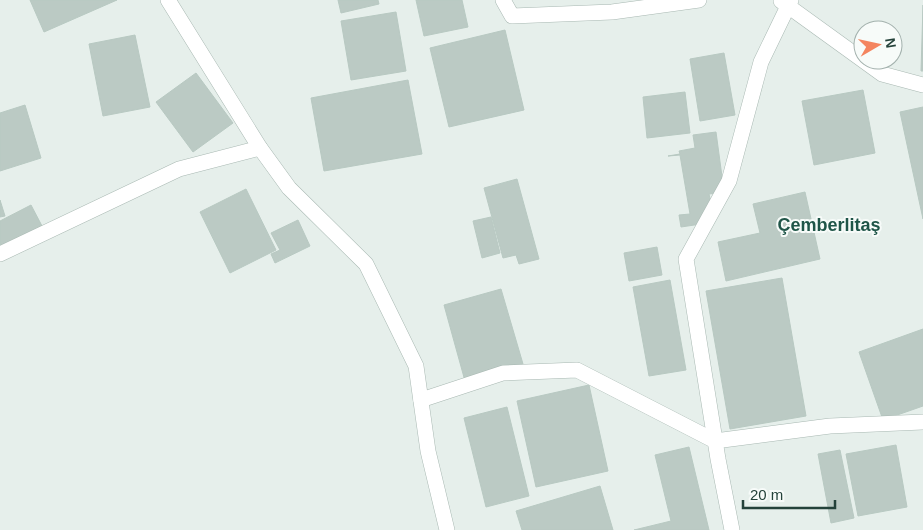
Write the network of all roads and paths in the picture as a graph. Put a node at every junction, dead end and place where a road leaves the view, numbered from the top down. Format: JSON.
{"nodes":[{"id":1,"x":168,"y":0,"type":"edge"},
{"id":2,"x":503,"y":0,"type":"edge"},
{"id":3,"x":699,"y":0,"type":"edge"},
{"id":4,"x":787,"y":2,"type":"edge"},
{"id":5,"x":923,"y":85,"type":"edge"},
{"id":6,"x":260,"y":148,"type":"junction"},
{"id":7,"x":0,"y":254,"type":"edge"},
{"id":8,"x":421,"y":400,"type":"junction"},
{"id":9,"x":923,"y":422,"type":"edge"},
{"id":10,"x":715,"y":441,"type":"junction"},
{"id":11,"x":448,"y":530,"type":"edge"},
{"id":12,"x":732,"y":530,"type":"edge"}],
"edges":[{"from":1,"to":6,"type":"street"},
{"from":2,"to":3,"type":"street"},
{"from":4,"to":5,"type":"street"},
{"from":4,"to":10,"type":"street"},
{"from":6,"to":7,"type":"street"},
{"from":6,"to":8,"type":"street"},
{"from":8,"to":10,"type":"street"},
{"from":8,"to":11,"type":"street"},
{"from":9,"to":10,"type":"street"},
{"from":10,"to":12,"type":"street"}]}
